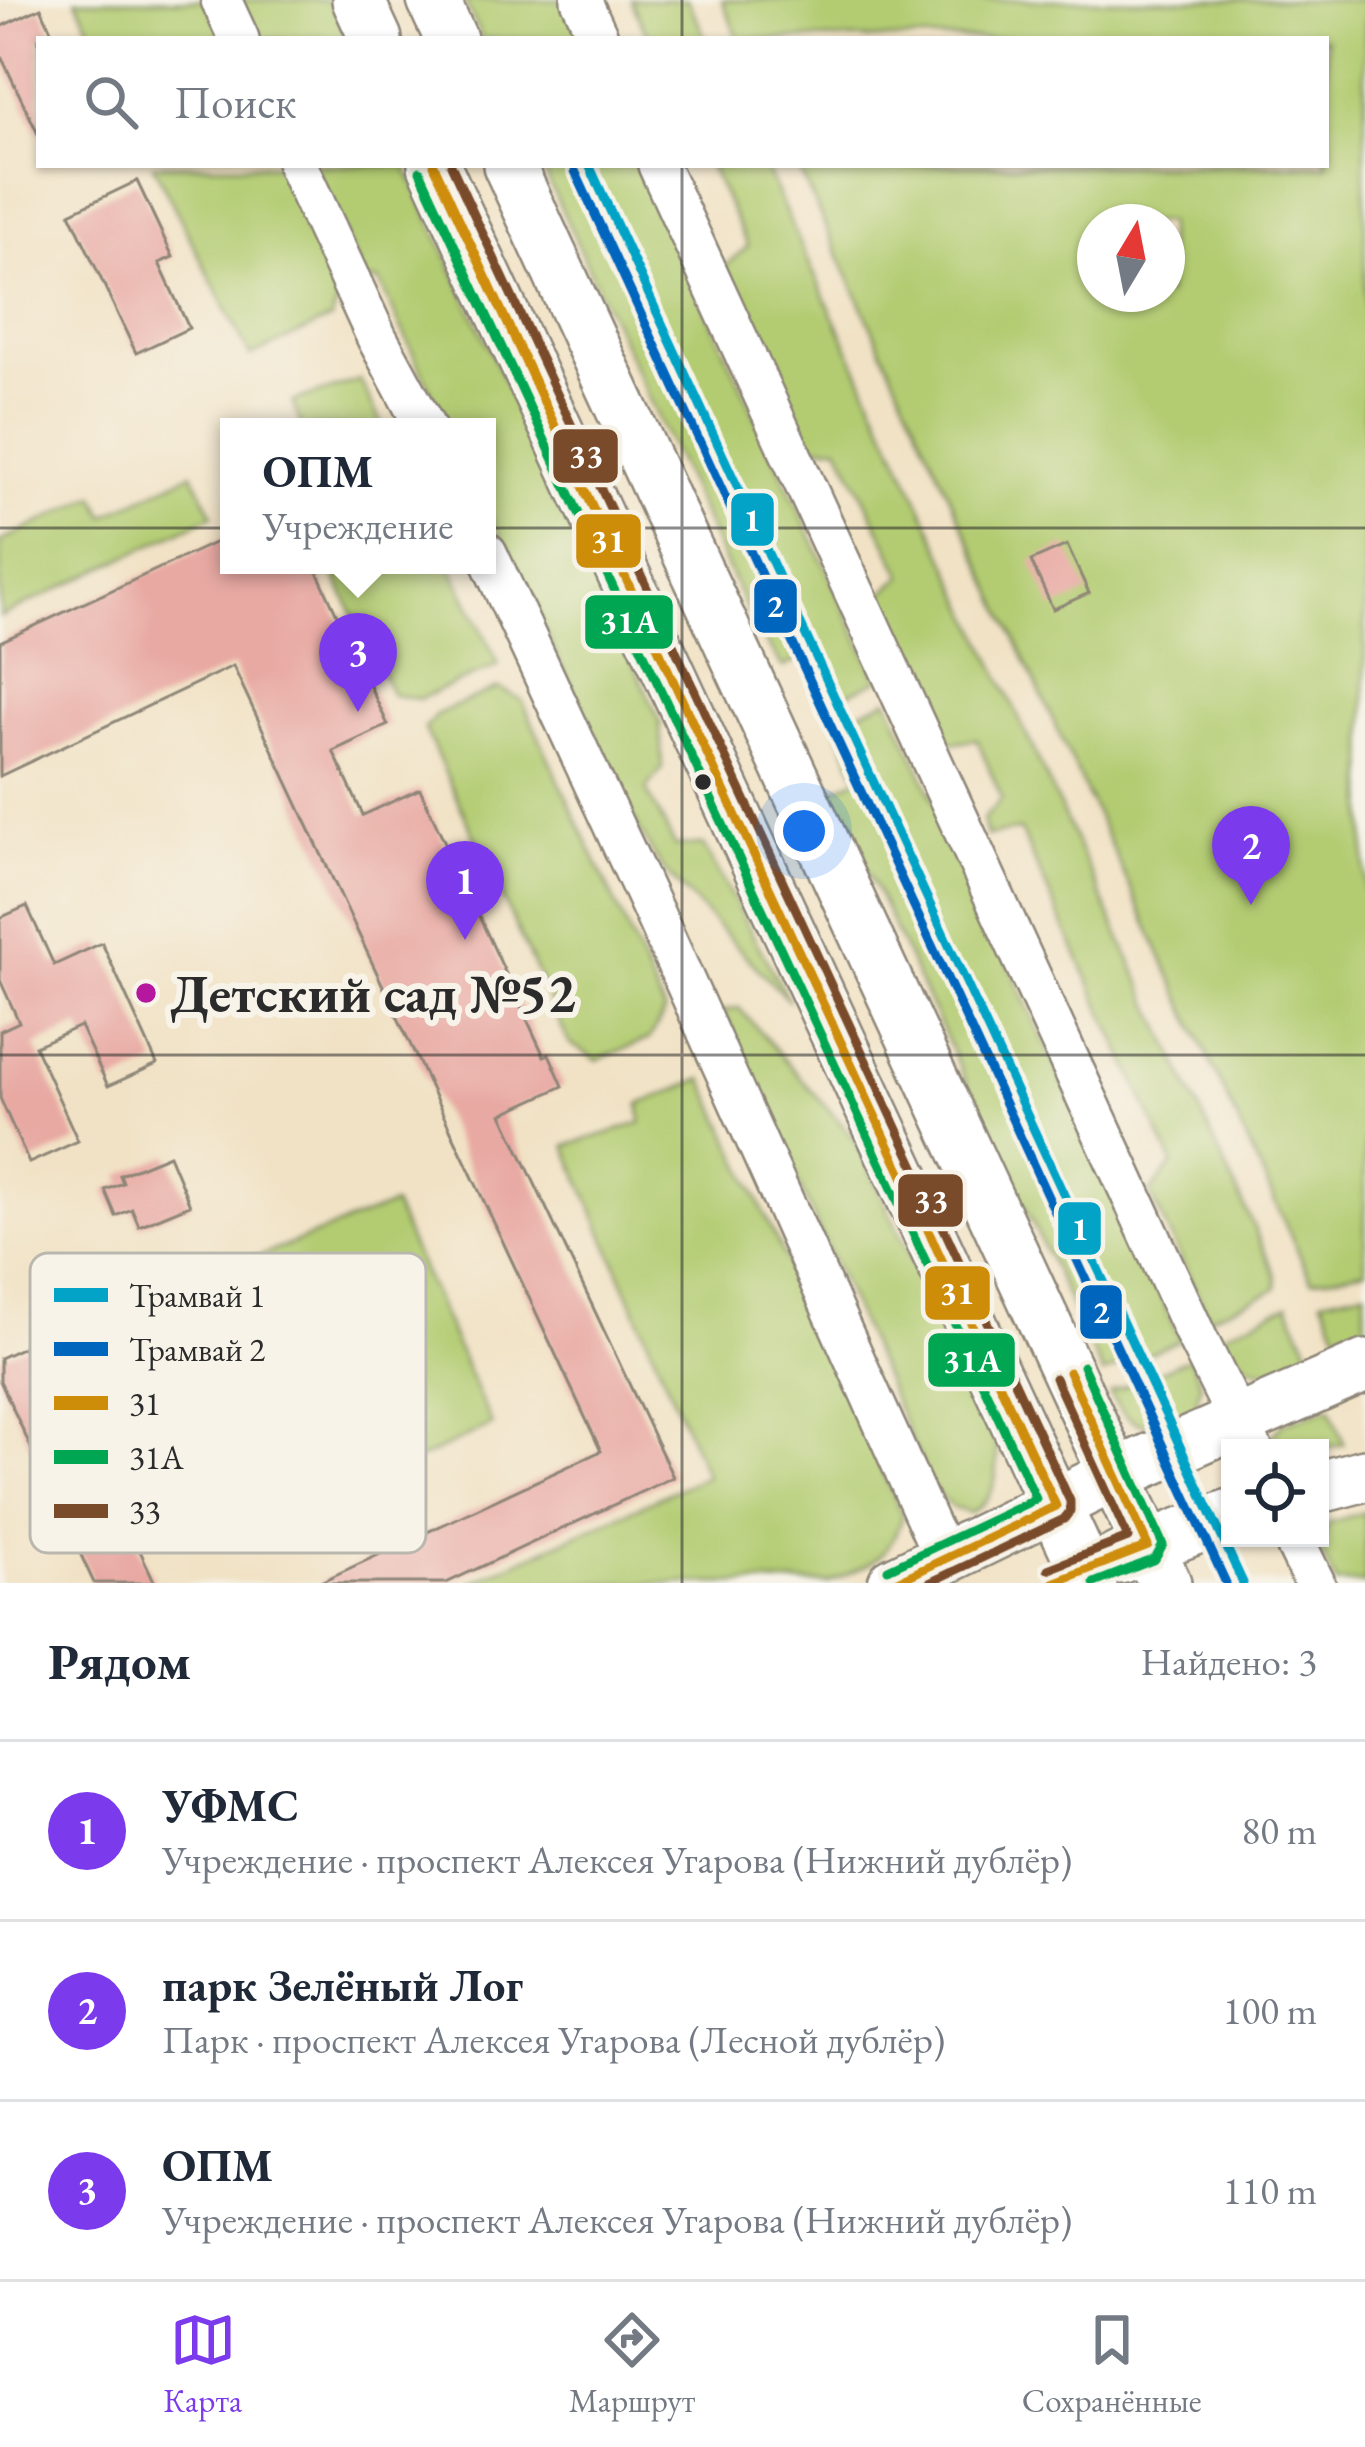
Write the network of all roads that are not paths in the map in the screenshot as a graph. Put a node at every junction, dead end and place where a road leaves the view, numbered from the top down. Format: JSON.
{"nodes":[{"id":1,"x":221,"y":0,"type":"edge"},
{"id":2,"x":358,"y":0,"type":"edge"},
{"id":3,"x":433,"y":0,"type":"edge"},
{"id":4,"x":581,"y":0,"type":"edge"},
{"id":5,"x":238,"y":36,"type":"edge"},
{"id":6,"x":375,"y":36,"type":"edge"},
{"id":7,"x":450,"y":36,"type":"edge"},
{"id":8,"x":598,"y":36,"type":"edge"},
{"id":9,"x":298,"y":168,"type":"edge"},
{"id":10,"x":435,"y":168,"type":"edge"},
{"id":11,"x":510,"y":168,"type":"edge"},
{"id":12,"x":659,"y":168,"type":"edge"},
{"id":13,"x":420,"y":418,"type":"edge"},
{"id":14,"x":496,"y":572,"type":"edge"},
{"id":15,"x":1365,"y":1366,"type":"edge"},
{"id":16,"x":1246,"y":1434,"type":"edge"},
{"id":17,"x":1115,"y":1475,"type":"junction"},
{"id":18,"x":1365,"y":1475,"type":"edge"},
{"id":19,"x":1329,"y":1484,"type":"edge"},
{"id":20,"x":1056,"y":1506,"type":"junction"},
{"id":21,"x":1221,"y":1521,"type":"edge"},
{"id":22,"x":1297,"y":1547,"type":"edge"},
{"id":23,"x":1156,"y":1565,"type":"edge"},
{"id":24,"x":949,"y":1570,"type":"edge"},
{"id":25,"x":1076,"y":1579,"type":"edge"},
{"id":26,"x":894,"y":1583,"type":"edge"},
{"id":27,"x":1315,"y":1583,"type":"edge"}],
"edges":[{"from":1,"to":5,"type":"street"},
{"from":2,"to":6,"type":"main road"},
{"from":3,"to":7,"type":"main road"},
{"from":4,"to":8,"type":"street"},
{"from":9,"to":13,"type":"street"},
{"from":10,"to":20,"type":"main road"},
{"from":11,"to":17,"type":"main road"},
{"from":12,"to":16,"type":"street"},
{"from":14,"to":24,"type":"street"},
{"from":15,"to":16,"type":"main road"},
{"from":16,"to":17,"type":"main road"},
{"from":17,"to":20,"type":"main road"},
{"from":17,"to":23,"type":"main road"},
{"from":18,"to":19,"type":"main road"},
{"from":20,"to":24,"type":"main road"},
{"from":20,"to":25,"type":"main road"},
{"from":21,"to":23,"type":"main road"},
{"from":22,"to":27,"type":"street"},
{"from":23,"to":25,"type":"main road"},
{"from":24,"to":26,"type":"main road"}]}
